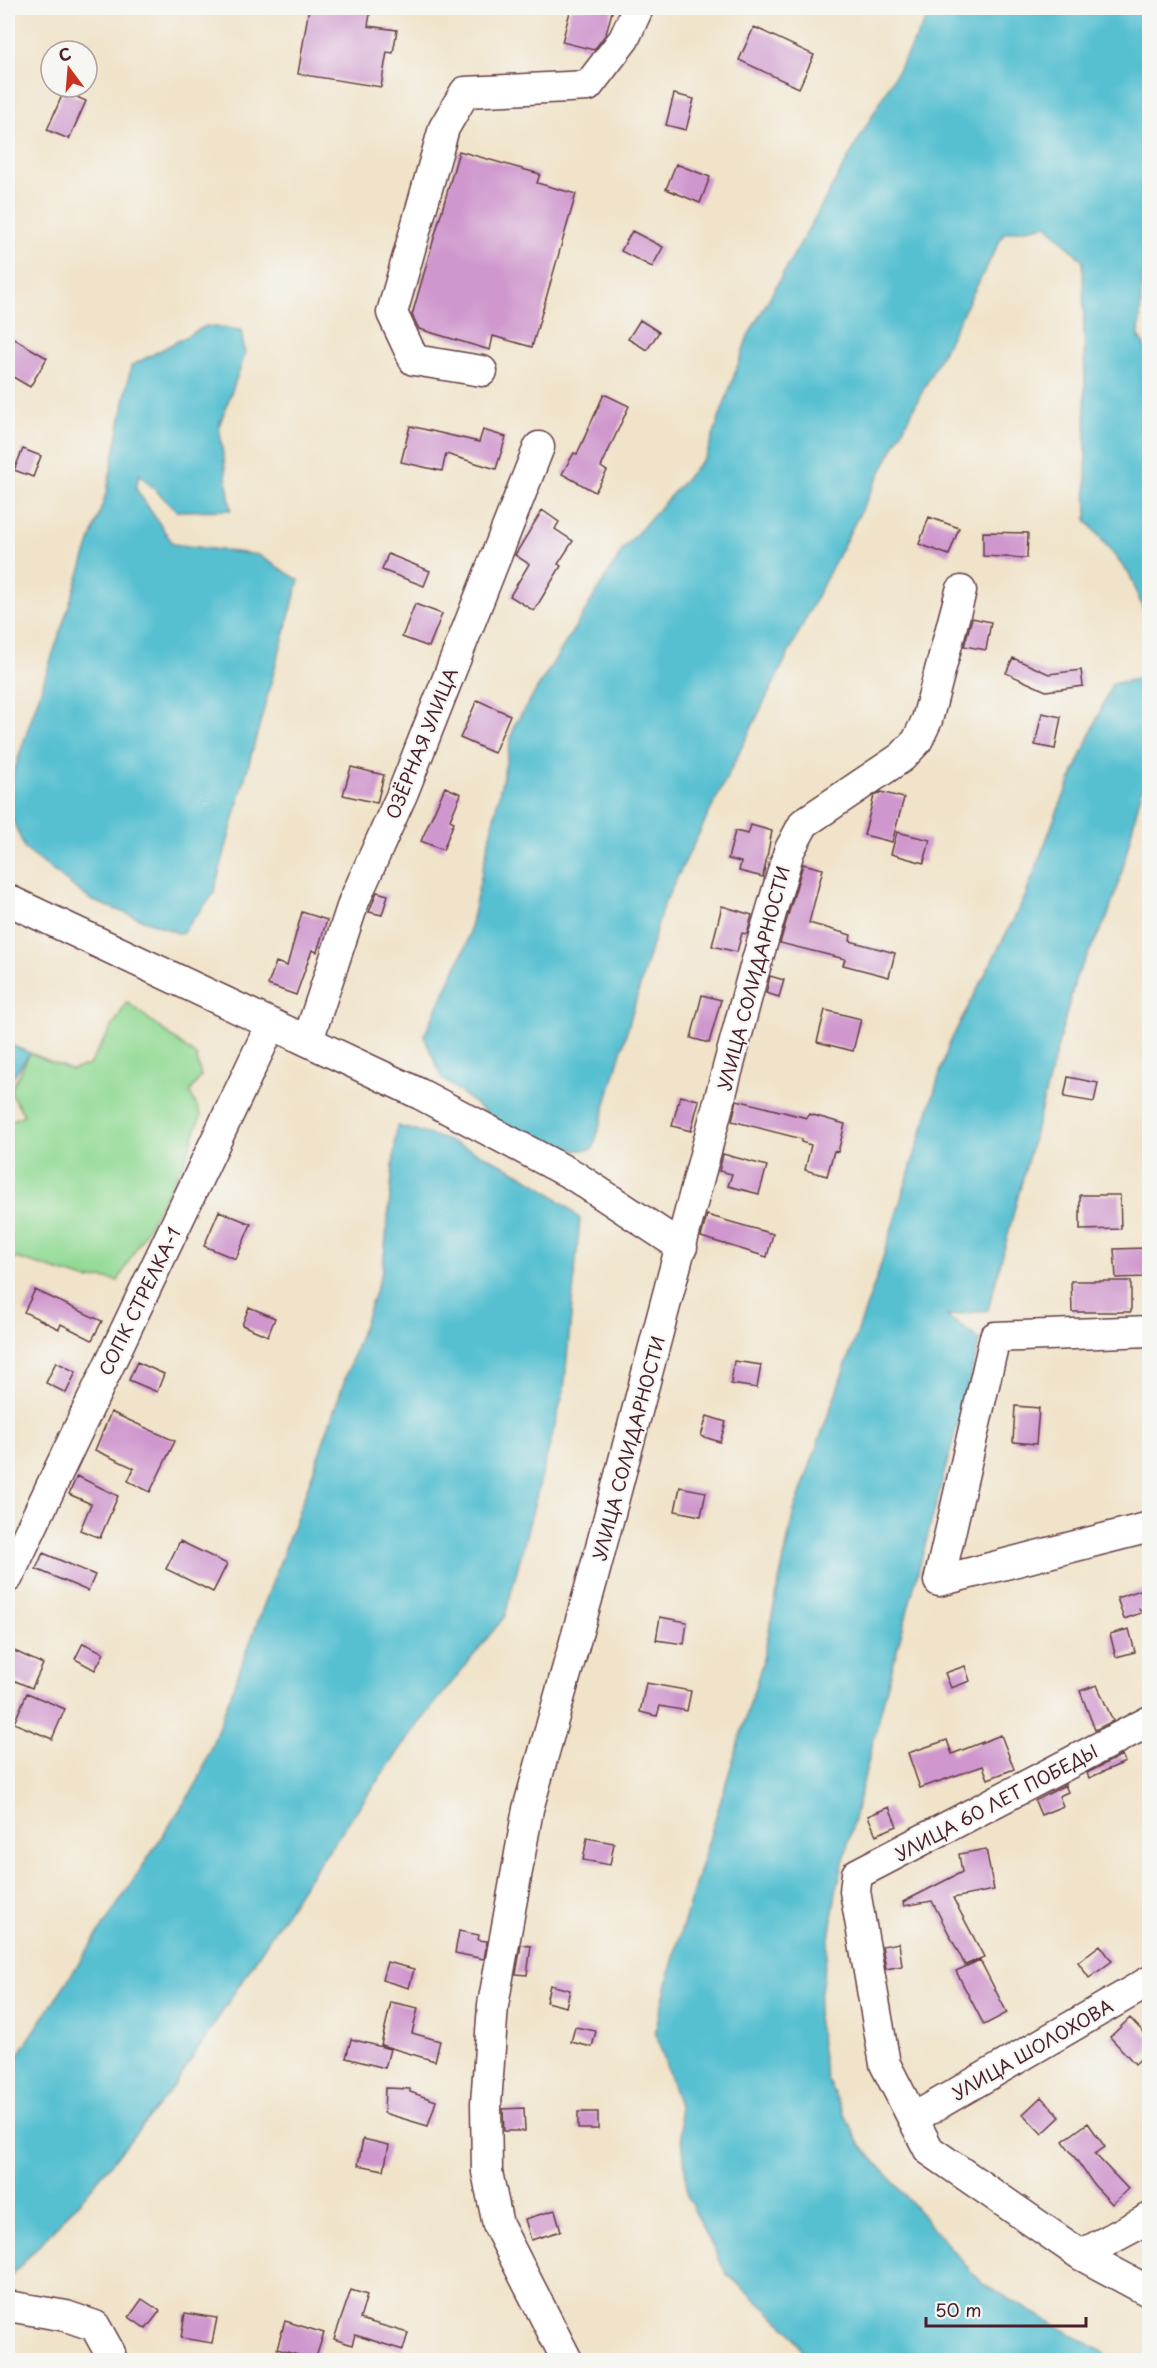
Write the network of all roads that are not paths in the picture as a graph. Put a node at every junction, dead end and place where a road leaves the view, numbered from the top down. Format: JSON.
{"nodes":[{"id":1,"x":638,"y":8,"type":"edge"},
{"id":2,"x":482,"y":372,"type":"dead end"},
{"id":3,"x":539,"y":447,"type":"dead end"},
{"id":4,"x":961,"y":591,"type":"dead end"},
{"id":5,"x":8,"y":900,"type":"edge"},
{"id":6,"x":272,"y":1025,"type":"junction"},
{"id":7,"x":308,"y":1040,"type":"junction"},
{"id":8,"x":682,"y":1247,"type":"junction"},
{"id":9,"x":1149,"y":1331,"type":"edge"},
{"id":10,"x":1149,"y":1527,"type":"edge"},
{"id":11,"x":8,"y":1577,"type":"edge"},
{"id":12,"x":1149,"y":1721,"type":"edge"},
{"id":13,"x":1149,"y":1981,"type":"edge"},
{"id":14,"x":914,"y":2118,"type":"junction"},
{"id":15,"x":1149,"y":2218,"type":"edge"},
{"id":16,"x":1081,"y":2255,"type":"junction"},
{"id":17,"x":1149,"y":2292,"type":"edge"},
{"id":18,"x":8,"y":2306,"type":"edge"},
{"id":19,"x":111,"y":2361,"type":"edge"},
{"id":20,"x":567,"y":2361,"type":"edge"}],
"edges":[{"from":1,"to":2,"type":"street"},
{"from":3,"to":7,"type":"street","name":"ОЗЁРНАЯ УЛИЦА"},
{"from":4,"to":8,"type":"street","name":"УЛИЦА СОЛИДАРНОСТИ"},
{"from":5,"to":6,"type":"street"},
{"from":6,"to":7,"type":"street"},
{"from":6,"to":11,"type":"street","name":"СОПК СТРЕЛКА-1"},
{"from":7,"to":8,"type":"street"},
{"from":8,"to":20,"type":"street","name":"УЛИЦА СОЛИДАРНОСТИ"},
{"from":9,"to":10,"type":"street"},
{"from":12,"to":14,"type":"street","name":"УЛИЦА 60 ЛЕТ ПОБЕДЫ"},
{"from":13,"to":14,"type":"street","name":"УЛИЦА ШОЛОХОВА"},
{"from":14,"to":16,"type":"street"},
{"from":15,"to":16,"type":"street"},
{"from":16,"to":17,"type":"street"},
{"from":18,"to":19,"type":"street"}]}
